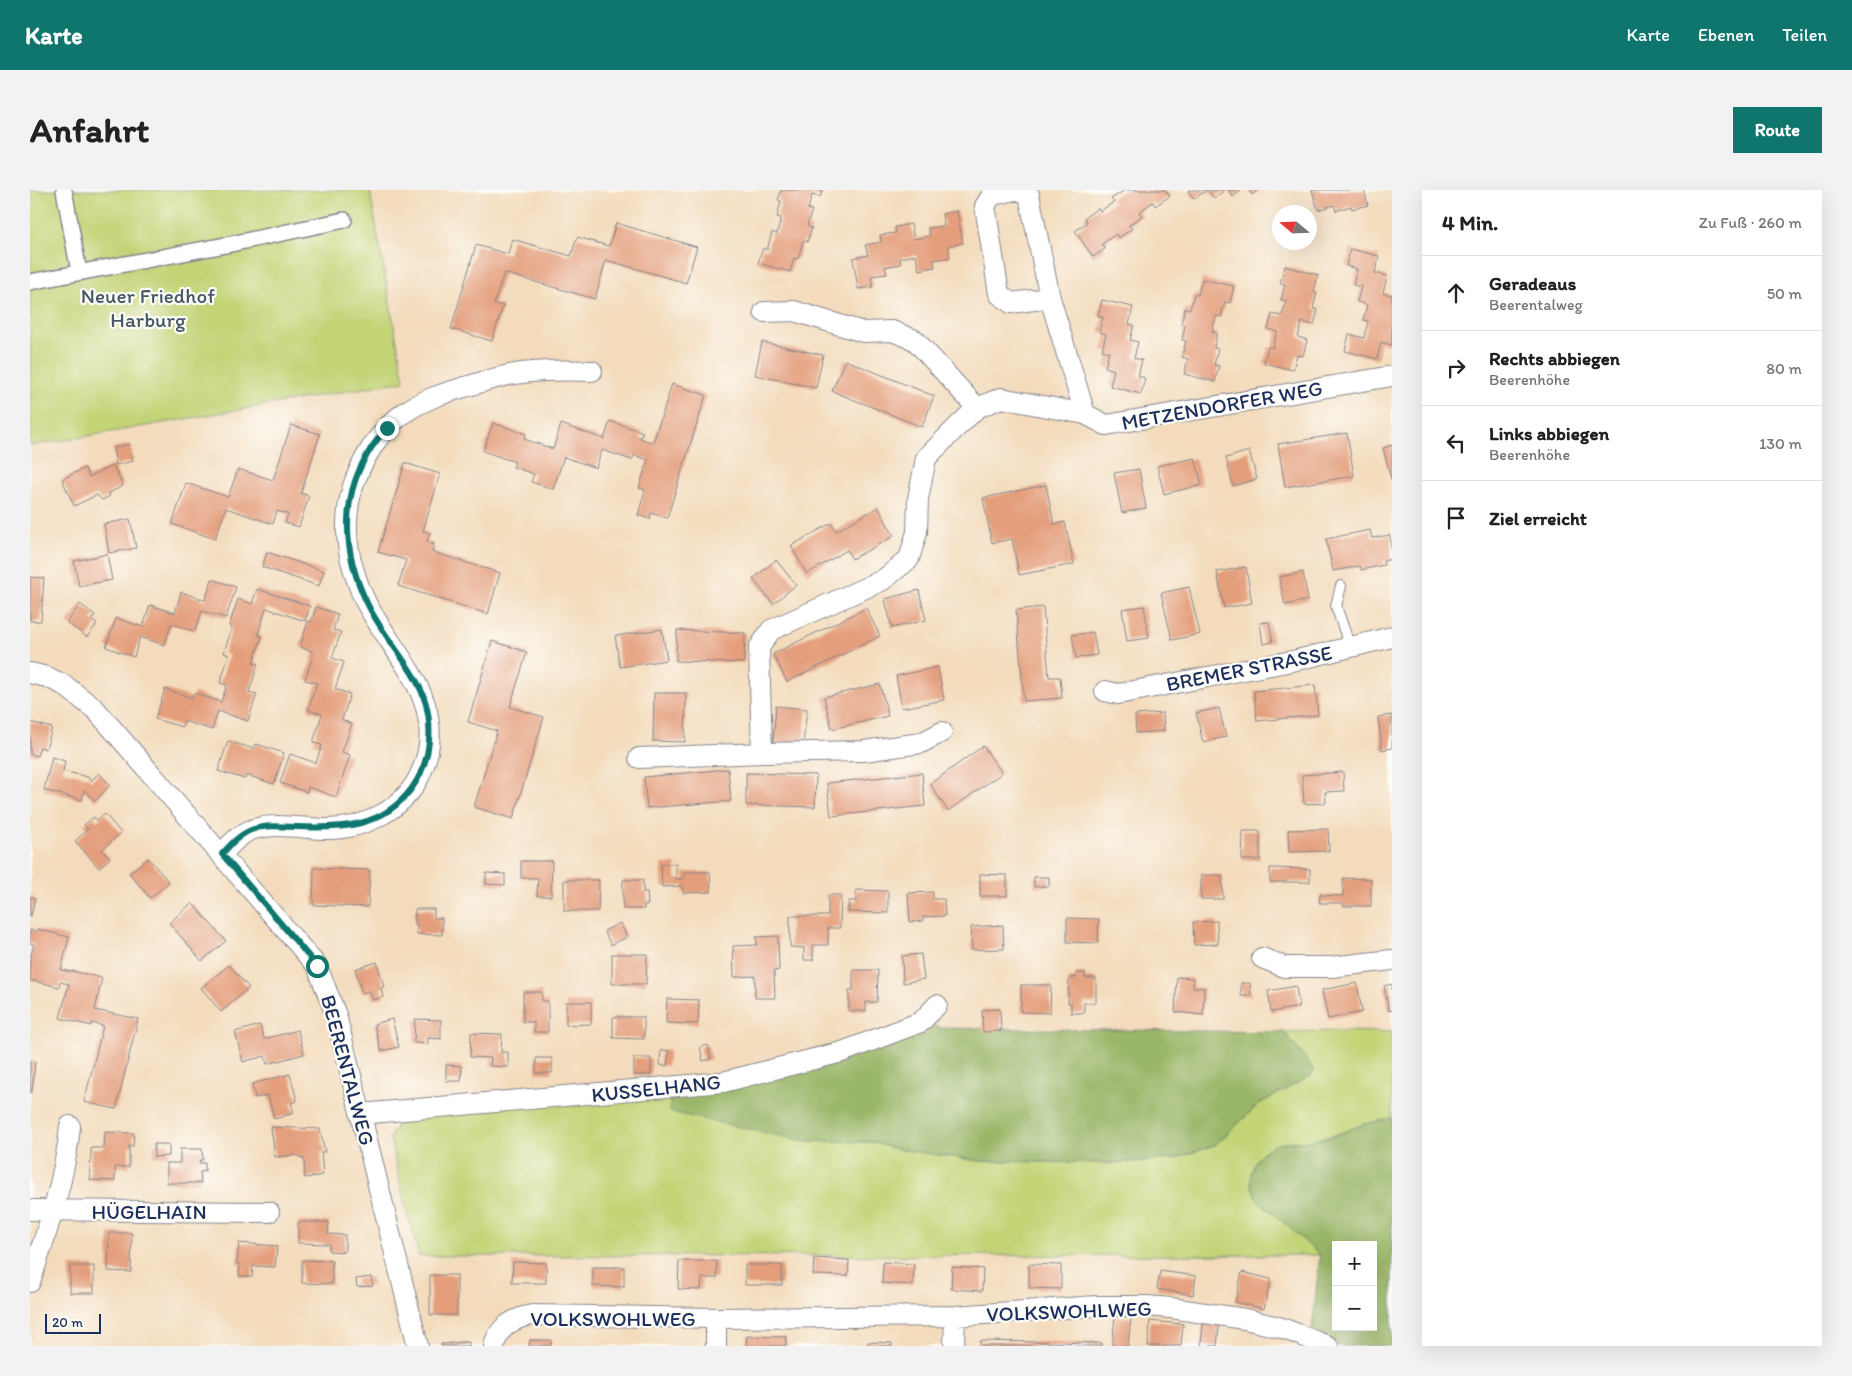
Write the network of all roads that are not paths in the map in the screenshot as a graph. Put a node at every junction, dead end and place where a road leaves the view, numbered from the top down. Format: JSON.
{"nodes":[{"id":1,"x":64,"y":190,"type":"edge"},
{"id":2,"x":1017,"y":190,"type":"edge"},
{"id":3,"x":344,"y":220,"type":"dead end"},
{"id":4,"x":79,"y":272,"type":"junction"},
{"id":5,"x":30,"y":282,"type":"edge"},
{"id":6,"x":1050,"y":298,"type":"junction"},
{"id":7,"x":764,"y":312,"type":"dead end"},
{"id":8,"x":592,"y":371,"type":"dead end"},
{"id":9,"x":1392,"y":376,"type":"edge"},
{"id":10,"x":977,"y":408,"type":"junction"},
{"id":11,"x":1084,"y":414,"type":"junction"},
{"id":12,"x":1341,"y":586,"type":"dead end"},
{"id":13,"x":1392,"y":637,"type":"edge"},
{"id":14,"x":1350,"y":647,"type":"junction"},
{"id":15,"x":30,"y":673,"type":"edge"},
{"id":16,"x":1105,"y":691,"type":"dead end"},
{"id":17,"x":942,"y":732,"type":"dead end"},
{"id":18,"x":762,"y":753,"type":"junction"},
{"id":19,"x":638,"y":758,"type":"dead end"},
{"id":20,"x":222,"y":854,"type":"junction"},
{"id":21,"x":1262,"y":958,"type":"dead end"},
{"id":22,"x":1392,"y":960,"type":"edge"},
{"id":23,"x":936,"y":1005,"type":"dead end"},
{"id":24,"x":360,"y":1114,"type":"junction"},
{"id":25,"x":70,"y":1126,"type":"dead end"},
{"id":26,"x":30,"y":1210,"type":"edge"},
{"id":27,"x":54,"y":1211,"type":"junction"},
{"id":28,"x":269,"y":1212,"type":"dead end"},
{"id":29,"x":30,"y":1282,"type":"edge"},
{"id":30,"x":954,"y":1316,"type":"junction"},
{"id":31,"x":716,"y":1318,"type":"junction"},
{"id":32,"x":418,"y":1346,"type":"edge"},
{"id":33,"x":494,"y":1346,"type":"edge"},
{"id":34,"x":716,"y":1346,"type":"edge"},
{"id":35,"x":954,"y":1346,"type":"edge"},
{"id":36,"x":1328,"y":1346,"type":"edge"}],
"edges":[{"from":1,"to":4,"type":"street"},
{"from":2,"to":6,"type":"street"},
{"from":2,"to":6,"type":"street"},
{"from":3,"to":4,"type":"street"},
{"from":4,"to":5,"type":"street"},
{"from":6,"to":11,"type":"street"},
{"from":7,"to":10,"type":"street"},
{"from":8,"to":20,"type":"street"},
{"from":9,"to":11,"type":"street","name":"METZENDORFER WEG"},
{"from":10,"to":11,"type":"street","name":"METZENDORFER WEG"},
{"from":10,"to":18,"type":"street"},
{"from":12,"to":14,"type":"lane"},
{"from":13,"to":14,"type":"street","name":"BREMER STRASSE"},
{"from":14,"to":16,"type":"street","name":"BREMER STRASSE"},
{"from":15,"to":20,"type":"street","name":"BEERENTALWEG"},
{"from":17,"to":18,"type":"street"},
{"from":18,"to":19,"type":"street"},
{"from":20,"to":24,"type":"street","name":"BEERENTALWEG"},
{"from":21,"to":22,"type":"street"},
{"from":23,"to":24,"type":"street","name":"KUSSELHANG"},
{"from":24,"to":32,"type":"street","name":"BEERENTALWEG"},
{"from":25,"to":27,"type":"street"},
{"from":26,"to":27,"type":"street","name":"HÜGELHAIN"},
{"from":27,"to":28,"type":"street","name":"HÜGELHAIN"},
{"from":27,"to":29,"type":"street"},
{"from":30,"to":31,"type":"street","name":"VOLKSWOHLWEG"},
{"from":30,"to":35,"type":"street","name":"VOLKSWOHLWEG"},
{"from":30,"to":36,"type":"street","name":"VOLKSWOHLWEG"},
{"from":31,"to":33,"type":"street","name":"VOLKSWOHLWEG"},
{"from":31,"to":34,"type":"street","name":"VOLKSWOHLWEG"}]}
